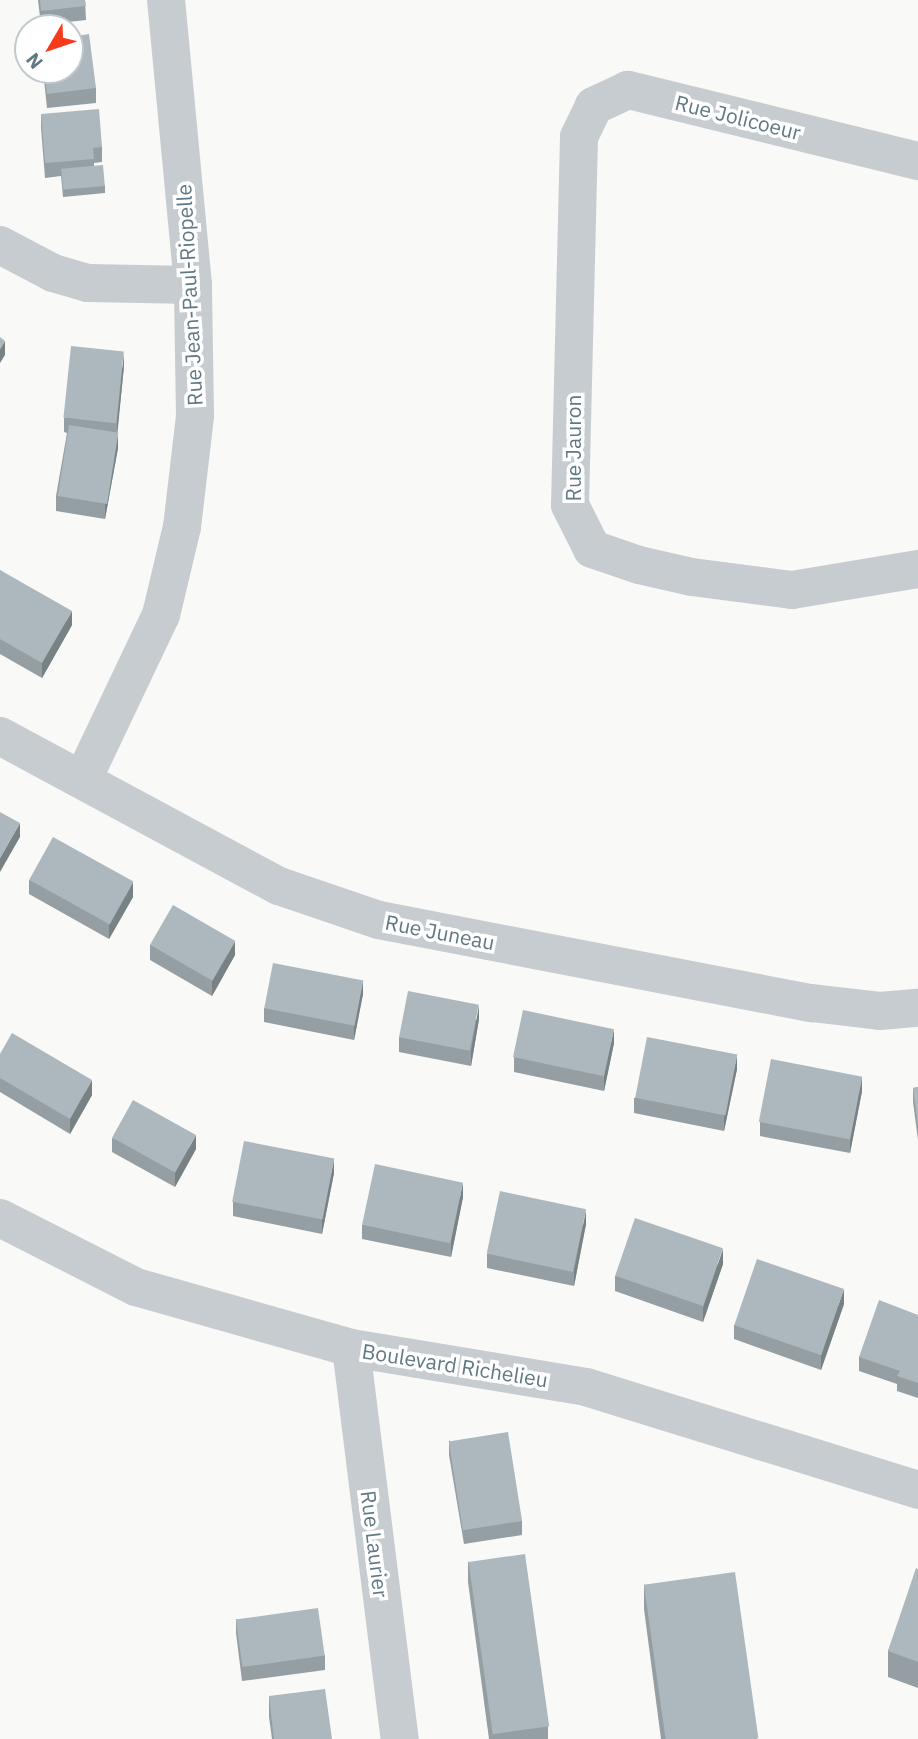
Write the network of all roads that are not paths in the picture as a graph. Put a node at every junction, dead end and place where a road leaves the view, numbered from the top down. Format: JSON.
{"nodes":[{"id":1,"x":166,"y":0,"type":"edge"},
{"id":2,"x":579,"y":137,"type":"joint"},
{"id":3,"x":918,"y":161,"type":"edge"},
{"id":4,"x":0,"y":245,"type":"edge"},
{"id":5,"x":193,"y":285,"type":"junction"},
{"id":6,"x":918,"y":569,"type":"edge"},
{"id":7,"x":0,"y":736,"type":"edge"},
{"id":8,"x":83,"y":779,"type":"junction"},
{"id":9,"x":918,"y":1008,"type":"edge"},
{"id":10,"x":0,"y":1218,"type":"edge"},
{"id":11,"x":351,"y":1348,"type":"junction"},
{"id":12,"x":918,"y":1490,"type":"edge"},
{"id":13,"x":400,"y":1739,"type":"edge"}],
"edges":[{"from":1,"to":5,"type":"street","name":"Rue Jean-Paul-Riopelle"},
{"from":2,"to":3,"type":"street","name":"Rue Jolicoeur"},
{"from":2,"to":6,"type":"street","name":"Rue Jauron"},
{"from":4,"to":5,"type":"street"},
{"from":5,"to":8,"type":"street","name":"Rue Jean-Paul-Riopelle"},
{"from":7,"to":8,"type":"street","name":"Rue Juneau"},
{"from":8,"to":9,"type":"street","name":"Rue Juneau"},
{"from":10,"to":11,"type":"street","name":"Boulevard Richelieu"},
{"from":11,"to":12,"type":"street","name":"Boulevard Richelieu"},
{"from":11,"to":13,"type":"street","name":"Rue Laurier"}]}
